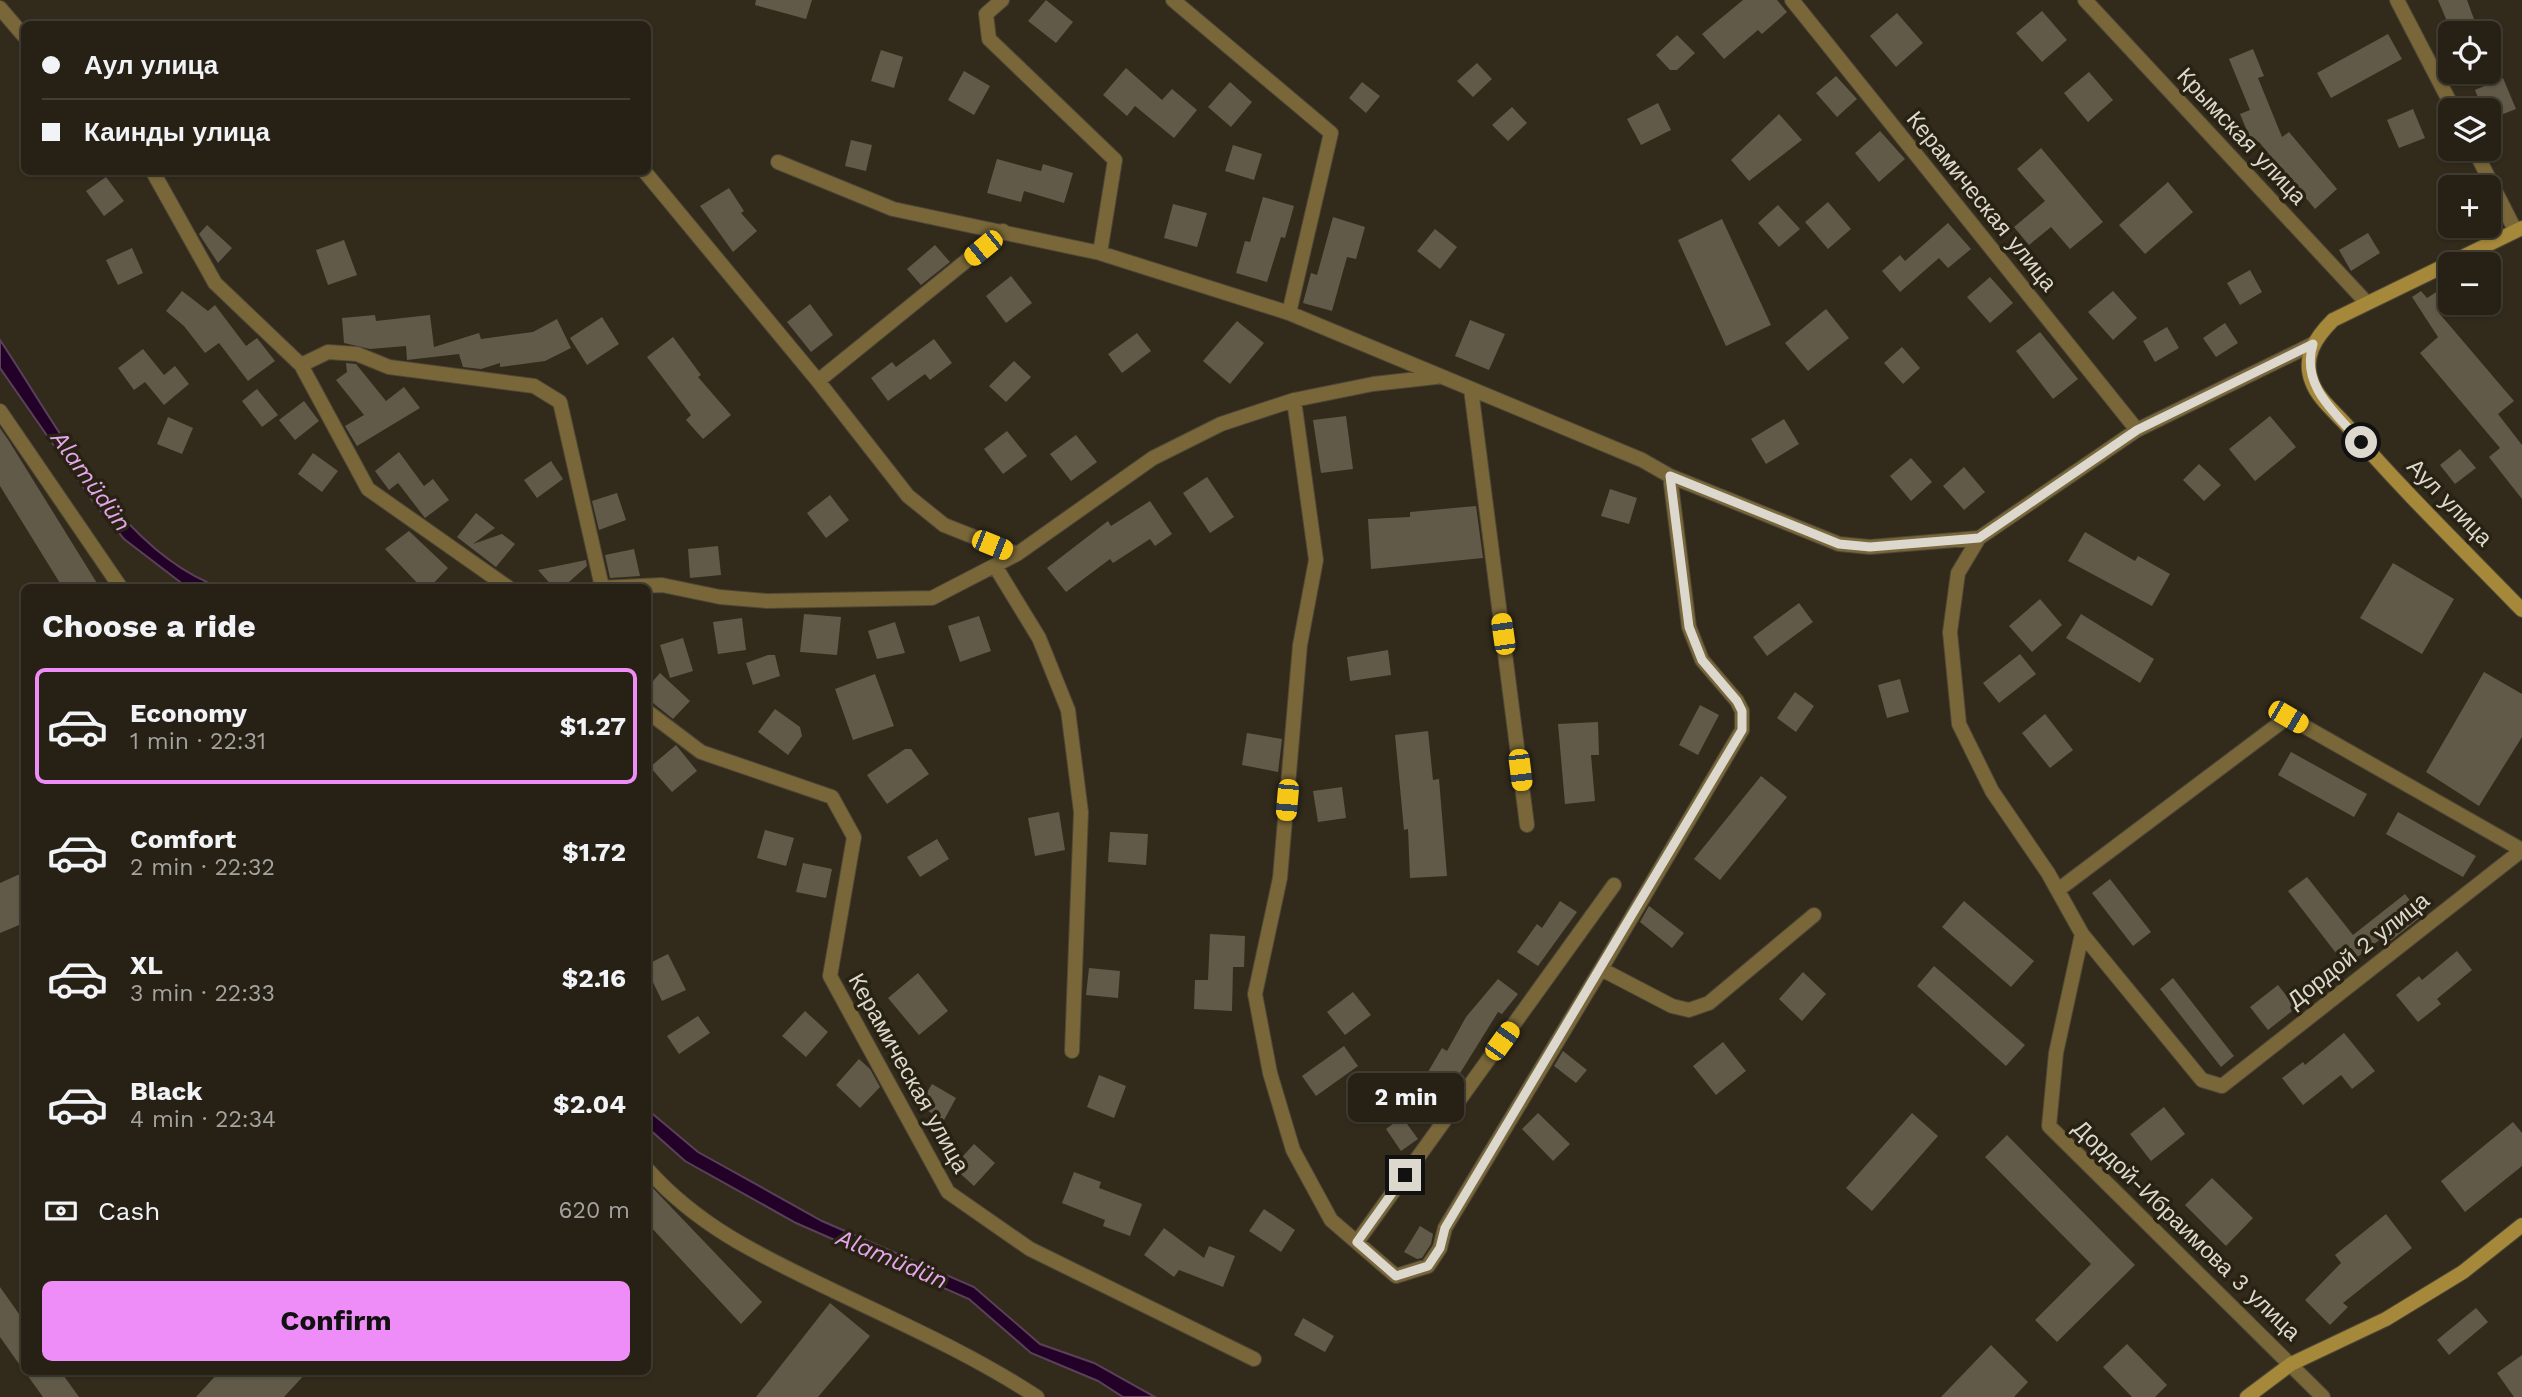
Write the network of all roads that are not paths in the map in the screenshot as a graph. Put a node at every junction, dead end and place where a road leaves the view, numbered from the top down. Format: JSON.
{"nodes":[{"id":1,"x":1002,"y":0,"type":"edge"},
{"id":2,"x":1173,"y":0,"type":"edge"},
{"id":3,"x":1792,"y":0,"type":"edge"},
{"id":4,"x":2085,"y":0,"type":"edge"},
{"id":5,"x":2397,"y":0,"type":"edge"},
{"id":6,"x":0,"y":8,"type":"edge"},
{"id":7,"x":21,"y":32,"type":"edge"},
{"id":8,"x":2448,"y":98,"type":"edge"},
{"id":9,"x":2480,"y":161,"type":"edge"},
{"id":10,"x":778,"y":162,"type":"dead end"},
{"id":11,"x":155,"y":175,"type":"edge"},
{"id":12,"x":647,"y":175,"type":"edge"},
{"id":13,"x":2518,"y":229,"type":"edge"},
{"id":14,"x":1003,"y":231,"type":"junction"},
{"id":15,"x":1100,"y":253,"type":"junction"},
{"id":16,"x":2366,"y":302,"type":"junction"},
{"id":17,"x":1289,"y":313,"type":"junction"},
{"id":18,"x":2313,"y":344,"type":"junction"},
{"id":19,"x":301,"y":365,"type":"junction"},
{"id":20,"x":1437,"y":377,"type":"junction"},
{"id":21,"x":818,"y":381,"type":"junction"},
{"id":22,"x":1471,"y":389,"type":"junction"},
{"id":23,"x":1294,"y":400,"type":"junction"},
{"id":24,"x":0,"y":411,"type":"edge"},
{"id":25,"x":2137,"y":430,"type":"junction"},
{"id":26,"x":1670,"y":476,"type":"junction"},
{"id":27,"x":1979,"y":538,"type":"junction"},
{"id":28,"x":1017,"y":554,"type":"junction"},
{"id":29,"x":995,"y":566,"type":"junction"},
{"id":30,"x":118,"y":584,"type":"edge"},
{"id":31,"x":503,"y":584,"type":"edge"},
{"id":32,"x":600,"y":584,"type":"edge"},
{"id":33,"x":651,"y":585,"type":"edge"},
{"id":34,"x":2522,"y":610,"type":"edge"},
{"id":35,"x":651,"y":714,"type":"edge"},
{"id":36,"x":1527,"y":825,"type":"dead end"},
{"id":37,"x":2522,"y":850,"type":"edge"},
{"id":38,"x":1614,"y":885,"type":"dead end"},
{"id":39,"x":2058,"y":890,"type":"junction"},
{"id":40,"x":1814,"y":915,"type":"dead end"},
{"id":41,"x":2082,"y":934,"type":"junction"},
{"id":42,"x":1601,"y":969,"type":"junction"},
{"id":43,"x":1072,"y":1051,"type":"dead end"},
{"id":44,"x":651,"y":1173,"type":"edge"},
{"id":45,"x":2522,"y":1225,"type":"edge"},
{"id":46,"x":1357,"y":1242,"type":"junction"},
{"id":47,"x":1255,"y":1359,"type":"dead end"},
{"id":48,"x":2291,"y":1364,"type":"junction"},
{"id":49,"x":1037,"y":1397,"type":"edge"},
{"id":50,"x":2247,"y":1397,"type":"edge"},
{"id":51,"x":2323,"y":1397,"type":"edge"}],
"edges":[{"from":1,"to":15,"type":"street"},
{"from":2,"to":17,"type":"street"},
{"from":3,"to":25,"type":"street","name":"Керамическая улица"},
{"from":4,"to":16,"type":"street","name":"Крымская улица"},
{"from":5,"to":8,"type":"street"},
{"from":6,"to":7,"type":"street"},
{"from":9,"to":13,"type":"street"},
{"from":10,"to":14,"type":"street"},
{"from":11,"to":19,"type":"street"},
{"from":12,"to":21,"type":"street"},
{"from":13,"to":16,"type":"main road"},
{"from":14,"to":15,"type":"street"},
{"from":14,"to":21,"type":"street"},
{"from":15,"to":17,"type":"street"},
{"from":16,"to":18,"type":"main road"},
{"from":17,"to":20,"type":"street"},
{"from":18,"to":25,"type":"street"},
{"from":18,"to":34,"type":"main road","name":"Аул улица"},
{"from":19,"to":31,"type":"street"},
{"from":19,"to":32,"type":"street"},
{"from":20,"to":22,"type":"street"},
{"from":20,"to":23,"type":"street"},
{"from":21,"to":28,"type":"street"},
{"from":22,"to":26,"type":"street"},
{"from":22,"to":36,"type":"street"},
{"from":23,"to":28,"type":"street"},
{"from":23,"to":46,"type":"street"},
{"from":24,"to":30,"type":"street"},
{"from":25,"to":27,"type":"street"},
{"from":26,"to":27,"type":"street"},
{"from":26,"to":42,"type":"street"},
{"from":27,"to":39,"type":"street"},
{"from":28,"to":29,"type":"street"},
{"from":29,"to":33,"type":"street"},
{"from":29,"to":43,"type":"street"},
{"from":35,"to":47,"type":"street","name":"Керамическая улица"},
{"from":37,"to":39,"type":"street"},
{"from":37,"to":41,"type":"street","name":"Дордой 2 улица"},
{"from":38,"to":46,"type":"street"},
{"from":39,"to":41,"type":"street"},
{"from":40,"to":42,"type":"street"},
{"from":41,"to":48,"type":"street","name":"Дордой-Ибраимова 3 улица"},
{"from":42,"to":46,"type":"street"},
{"from":44,"to":49,"type":"street"},
{"from":45,"to":48,"type":"main road"},
{"from":48,"to":50,"type":"main road"},
{"from":48,"to":51,"type":"street","name":"Дордой-Ибраимова 3 улица"}]}
